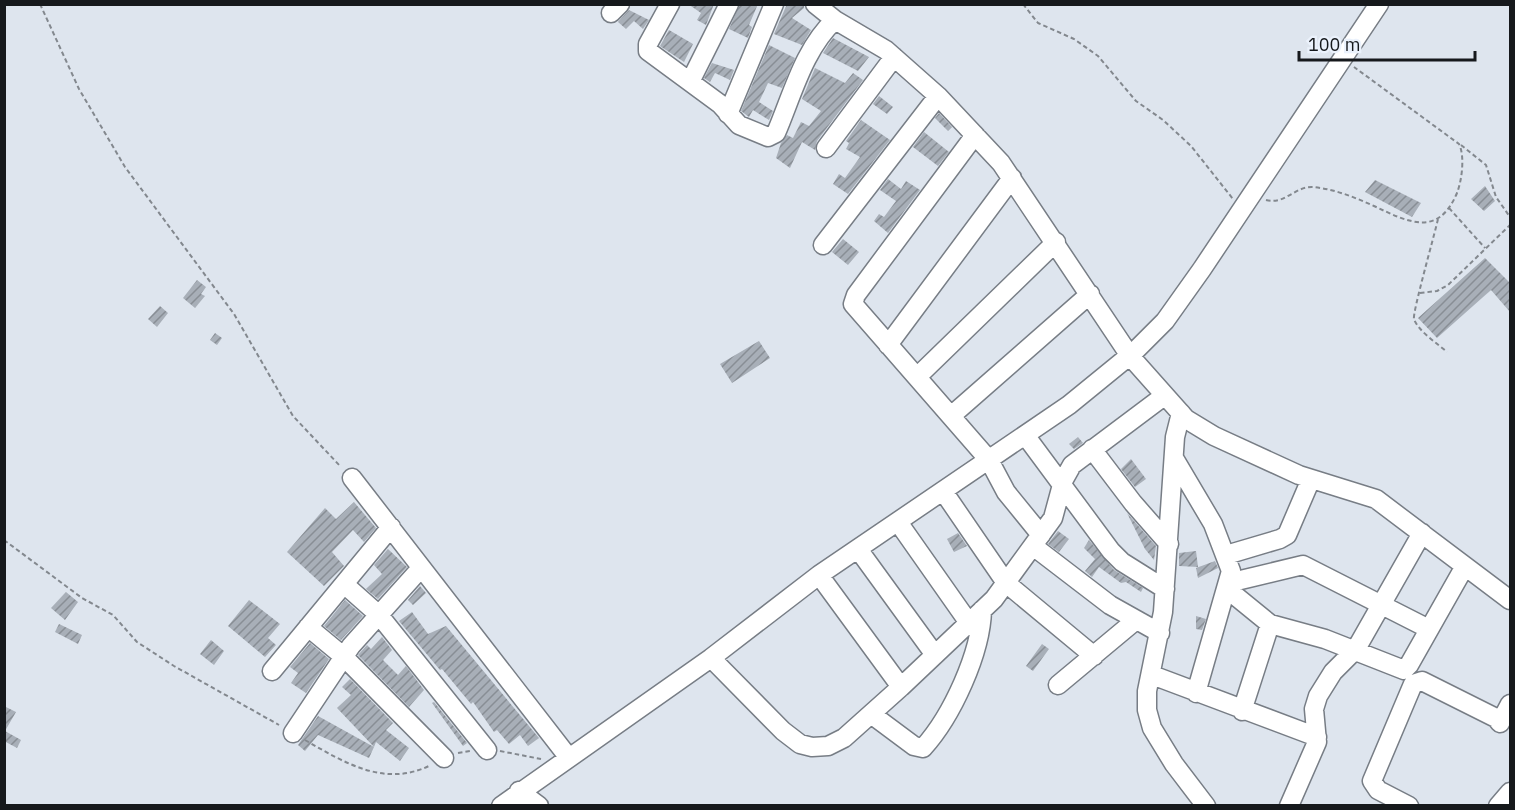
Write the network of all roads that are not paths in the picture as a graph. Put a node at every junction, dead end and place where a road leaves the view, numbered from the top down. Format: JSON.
{"nodes":[{"id":1,"x":670,"y":4,"type":"edge"},
{"id":2,"x":729,"y":4,"type":"edge"},
{"id":3,"x":774,"y":4,"type":"edge"},
{"id":4,"x":815,"y":4,"type":"edge"},
{"id":5,"x":1379,"y":4,"type":"edge"},
{"id":6,"x":835,"y":20,"type":"junction"},
{"id":7,"x":894,"y":57,"type":"junction"},
{"id":8,"x":690,"y":82,"type":"junction"},
{"id":9,"x":938,"y":96,"type":"junction"},
{"id":10,"x":728,"y":114,"type":"junction"},
{"id":11,"x":975,"y":135,"type":"junction"},
{"id":12,"x":826,"y":148,"type":"dead end"},
{"id":13,"x":1012,"y":178,"type":"junction"},
{"id":14,"x":1056,"y":242,"type":"junction"},
{"id":15,"x":823,"y":245,"type":"dead end"},
{"id":16,"x":1090,"y":294,"type":"junction"},
{"id":17,"x":888,"y":345,"type":"junction"},
{"id":18,"x":1130,"y":356,"type":"junction"},
{"id":19,"x":917,"y":377,"type":"junction"},
{"id":20,"x":1164,"y":396,"type":"junction"},
{"id":21,"x":1181,"y":413,"type":"junction"},
{"id":22,"x":951,"y":416,"type":"junction"},
{"id":23,"x":1025,"y":435,"type":"junction"},
{"id":24,"x":1092,"y":448,"type":"junction"},
{"id":25,"x":1174,"y":458,"type":"junction"},
{"id":26,"x":989,"y":460,"type":"junction"},
{"id":27,"x":352,"y":478,"type":"road end"},
{"id":28,"x":1311,"y":479,"type":"junction"},
{"id":29,"x":1062,"y":484,"type":"junction"},
{"id":30,"x":944,"y":491,"type":"junction"},
{"id":31,"x":898,"y":522,"type":"junction"},
{"id":32,"x":391,"y":527,"type":"junction"},
{"id":33,"x":1422,"y":533,"type":"junction"},
{"id":34,"x":1037,"y":540,"type":"junction"},
{"id":35,"x":1169,"y":544,"type":"junction"},
{"id":36,"x":858,"y":549,"type":"junction"},
{"id":37,"x":1226,"y":555,"type":"junction"},
{"id":38,"x":1465,"y":566,"type":"junction"},
{"id":39,"x":421,"y":568,"type":"junction"},
{"id":40,"x":819,"y":575,"type":"junction"},
{"id":41,"x":1006,"y":583,"type":"junction"},
{"id":42,"x":344,"y":584,"type":"junction"},
{"id":43,"x":1227,"y":586,"type":"junction"},
{"id":44,"x":1165,"y":589,"type":"junction"},
{"id":45,"x":1510,"y":600,"type":"edge"},
{"id":46,"x":1381,"y":605,"type":"junction"},
{"id":47,"x":379,"y":615,"type":"junction"},
{"id":48,"x":975,"y":616,"type":"junction"},
{"id":49,"x":1136,"y":620,"type":"junction"},
{"id":50,"x":1270,"y":624,"type":"junction"},
{"id":51,"x":308,"y":627,"type":"junction"},
{"id":52,"x":1429,"y":629,"type":"junction"},
{"id":53,"x":1160,"y":633,"type":"junction"},
{"id":54,"x":1353,"y":652,"type":"junction"},
{"id":55,"x":935,"y":655,"type":"junction"},
{"id":56,"x":343,"y":656,"type":"junction"},
{"id":57,"x":1094,"y":656,"type":"junction"},
{"id":58,"x":711,"y":658,"type":"junction"},
{"id":59,"x":272,"y":671,"type":"dead end"},
{"id":60,"x":1152,"y":675,"type":"junction"},
{"id":61,"x":1058,"y":685,"type":"dead end"},
{"id":62,"x":901,"y":687,"type":"junction"},
{"id":63,"x":1196,"y":693,"type":"junction"},
{"id":64,"x":1510,"y":704,"type":"edge"},
{"id":65,"x":1242,"y":711,"type":"junction"},
{"id":66,"x":871,"y":714,"type":"junction"},
{"id":67,"x":1505,"y":726,"type":"edge"},
{"id":68,"x":293,"y":733,"type":"road end"},
{"id":69,"x":1317,"y":737,"type":"junction"},
{"id":70,"x":487,"y":750,"type":"road end"},
{"id":71,"x":444,"y":758,"type":"road end"},
{"id":72,"x":565,"y":760,"type":"junction"},
{"id":73,"x":519,"y":791,"type":"junction"},
{"id":74,"x":1510,"y":792,"type":"edge"},
{"id":75,"x":501,"y":806,"type":"edge"},
{"id":76,"x":539,"y":806,"type":"edge"},
{"id":77,"x":1206,"y":806,"type":"edge"},
{"id":78,"x":1289,"y":806,"type":"edge"},
{"id":79,"x":1409,"y":806,"type":"edge"},
{"id":80,"x":1498,"y":806,"type":"edge"}],
"edges":[{"from":1,"to":8,"type":"street"},
{"from":2,"to":8,"type":"street"},
{"from":3,"to":10,"type":"street"},
{"from":4,"to":6,"type":"street"},
{"from":5,"to":18,"type":"street"},
{"from":6,"to":7,"type":"street"},
{"from":6,"to":10,"type":"street"},
{"from":7,"to":9,"type":"street"},
{"from":7,"to":12,"type":"street"},
{"from":8,"to":10,"type":"street"},
{"from":9,"to":11,"type":"street"},
{"from":9,"to":15,"type":"street"},
{"from":11,"to":13,"type":"street"},
{"from":11,"to":17,"type":"street"},
{"from":13,"to":14,"type":"street"},
{"from":13,"to":17,"type":"street"},
{"from":14,"to":16,"type":"street"},
{"from":14,"to":19,"type":"street"},
{"from":16,"to":18,"type":"street"},
{"from":16,"to":22,"type":"street"},
{"from":17,"to":19,"type":"street"},
{"from":18,"to":20,"type":"street"},
{"from":18,"to":23,"type":"street"},
{"from":19,"to":22,"type":"street"},
{"from":20,"to":21,"type":"street"},
{"from":20,"to":24,"type":"street"},
{"from":21,"to":25,"type":"street"},
{"from":21,"to":28,"type":"street"},
{"from":22,"to":26,"type":"street"},
{"from":23,"to":26,"type":"street"},
{"from":23,"to":29,"type":"street"},
{"from":24,"to":29,"type":"street"},
{"from":24,"to":35,"type":"street"},
{"from":25,"to":35,"type":"street"},
{"from":25,"to":37,"type":"street"},
{"from":26,"to":30,"type":"street"},
{"from":26,"to":34,"type":"street"},
{"from":27,"to":32,"type":"street"},
{"from":28,"to":33,"type":"street"},
{"from":28,"to":37,"type":"street"},
{"from":29,"to":34,"type":"street"},
{"from":29,"to":44,"type":"street"},
{"from":30,"to":31,"type":"street"},
{"from":30,"to":41,"type":"street"},
{"from":31,"to":36,"type":"street"},
{"from":31,"to":48,"type":"street"},
{"from":32,"to":39,"type":"street"},
{"from":32,"to":42,"type":"street"},
{"from":33,"to":38,"type":"street"},
{"from":33,"to":46,"type":"street"},
{"from":34,"to":41,"type":"street"},
{"from":34,"to":49,"type":"street"},
{"from":35,"to":44,"type":"street"},
{"from":36,"to":40,"type":"street"},
{"from":36,"to":55,"type":"street"},
{"from":37,"to":43,"type":"street"},
{"from":38,"to":45,"type":"street"},
{"from":38,"to":52,"type":"street"},
{"from":39,"to":47,"type":"street"},
{"from":39,"to":72,"type":"street"},
{"from":40,"to":58,"type":"street"},
{"from":40,"to":62,"type":"street"},
{"from":41,"to":48,"type":"street"},
{"from":41,"to":57,"type":"street"},
{"from":42,"to":47,"type":"street"},
{"from":42,"to":51,"type":"street"},
{"from":43,"to":46,"type":"street"},
{"from":43,"to":50,"type":"street"},
{"from":43,"to":63,"type":"street"},
{"from":44,"to":53,"type":"street"},
{"from":46,"to":52,"type":"street"},
{"from":46,"to":54,"type":"street"},
{"from":47,"to":56,"type":"street"},
{"from":47,"to":70,"type":"street"},
{"from":48,"to":55,"type":"street"},
{"from":48,"to":66,"type":"street"},
{"from":49,"to":53,"type":"street"},
{"from":49,"to":57,"type":"street"},
{"from":50,"to":54,"type":"street"},
{"from":50,"to":65,"type":"street"},
{"from":51,"to":56,"type":"street"},
{"from":51,"to":59,"type":"street"},
{"from":52,"to":54,"type":"street"},
{"from":53,"to":60,"type":"street"},
{"from":54,"to":69,"type":"street"},
{"from":55,"to":62,"type":"street"},
{"from":56,"to":68,"type":"street"},
{"from":56,"to":71,"type":"street"},
{"from":57,"to":61,"type":"street"},
{"from":58,"to":66,"type":"street"},
{"from":58,"to":72,"type":"street"},
{"from":60,"to":63,"type":"street"},
{"from":60,"to":77,"type":"street"},
{"from":62,"to":66,"type":"street"},
{"from":63,"to":65,"type":"street"},
{"from":64,"to":67,"type":"street"},
{"from":65,"to":69,"type":"street"},
{"from":67,"to":79,"type":"street"},
{"from":69,"to":78,"type":"street"},
{"from":72,"to":73,"type":"street"},
{"from":73,"to":75,"type":"street"},
{"from":73,"to":76,"type":"street"},
{"from":74,"to":80,"type":"street"}]}
